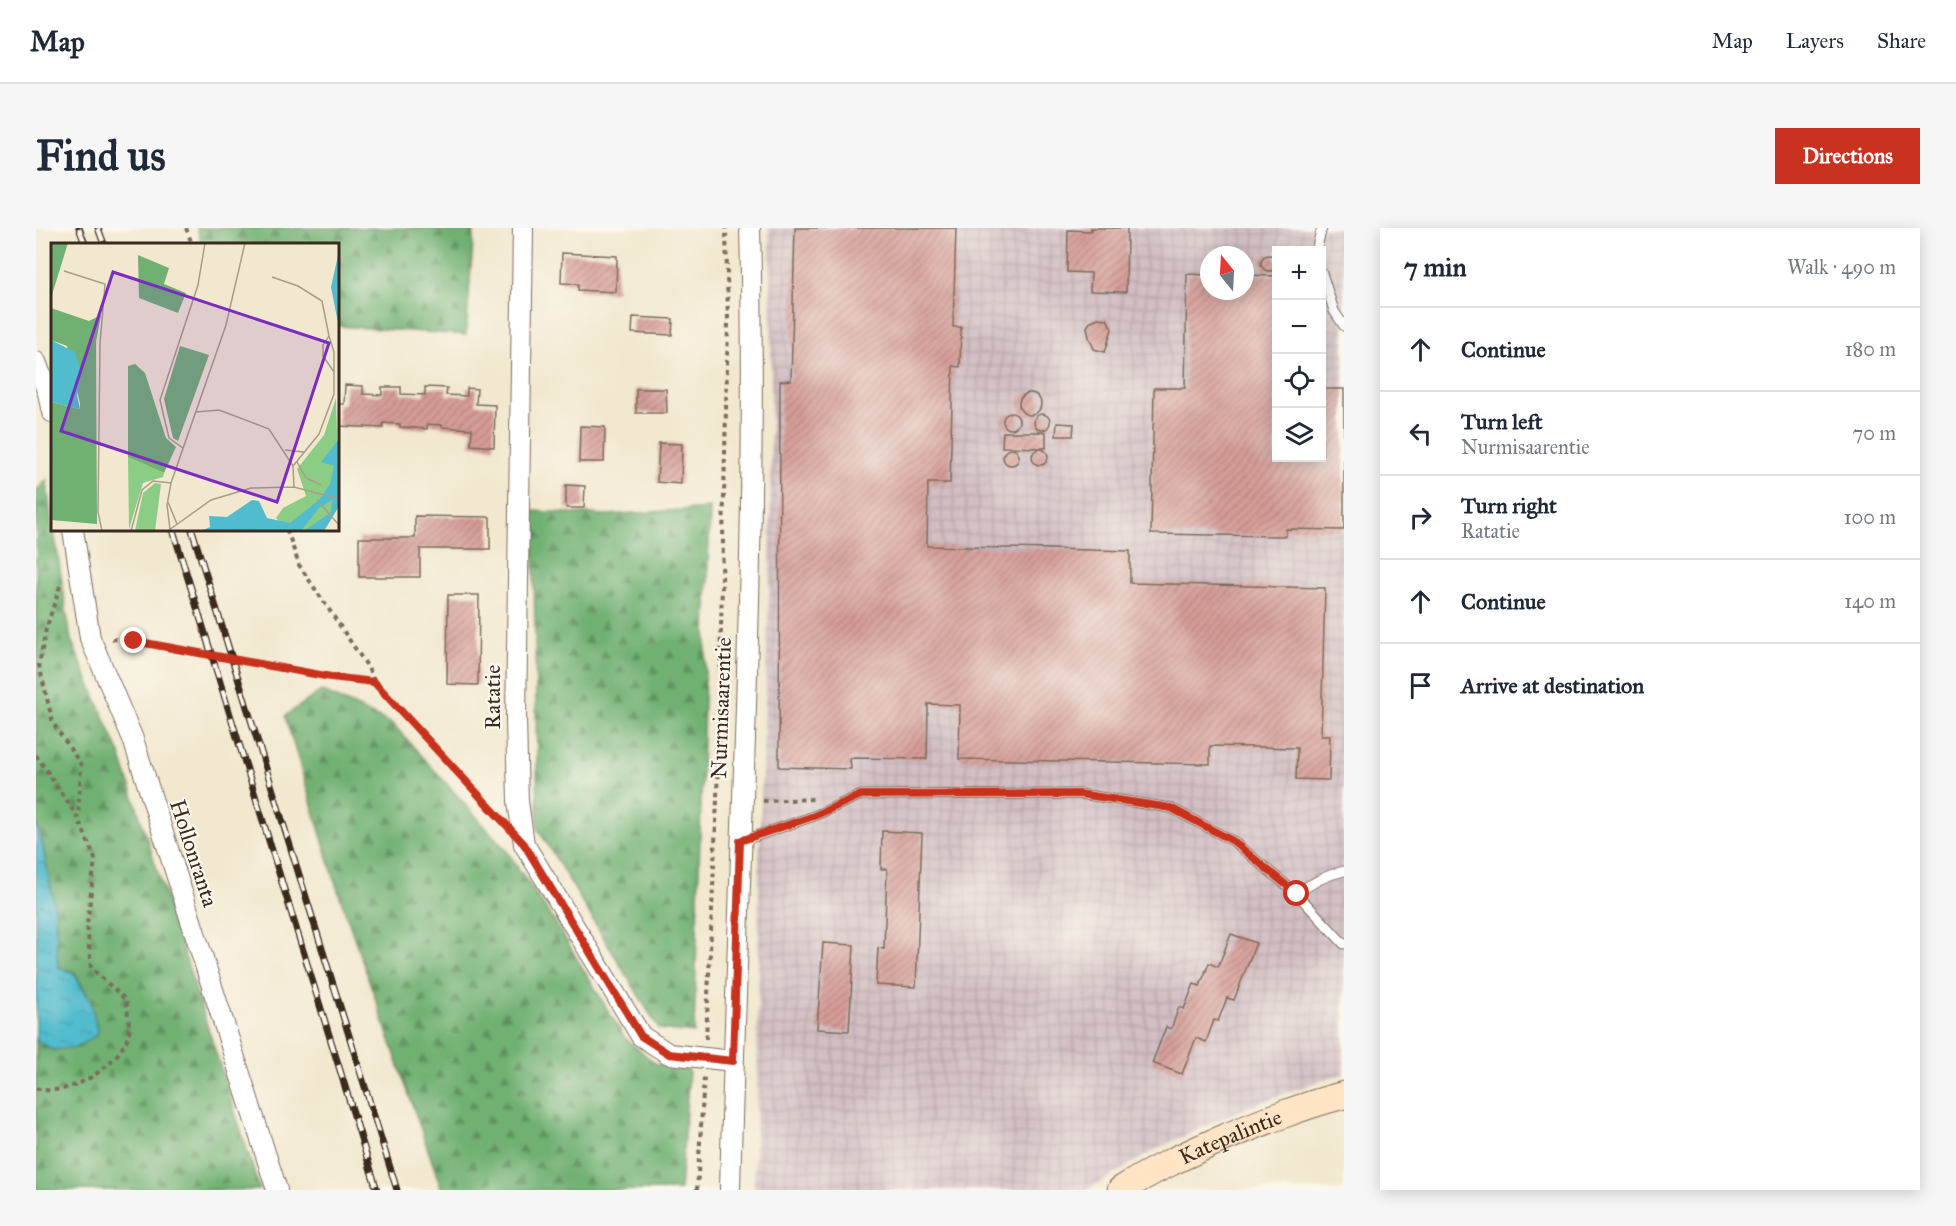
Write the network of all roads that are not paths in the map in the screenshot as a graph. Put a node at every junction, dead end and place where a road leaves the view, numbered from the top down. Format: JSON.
{"nodes":[{"id":1,"x":523,"y":228,"type":"edge"},
{"id":2,"x":750,"y":228,"type":"edge"},
{"id":3,"x":1322,"y":228,"type":"edge"},
{"id":4,"x":1317,"y":246,"type":"edge"},
{"id":5,"x":1326,"y":286,"type":"edge"},
{"id":6,"x":1344,"y":326,"type":"edge"},
{"id":7,"x":36,"y":362,"type":"edge"},
{"id":8,"x":51,"y":407,"type":"edge"},
{"id":9,"x":73,"y":531,"type":"edge"},
{"id":10,"x":740,"y":841,"type":"junction"},
{"id":11,"x":1344,"y":871,"type":"edge"},
{"id":12,"x":1297,"y":894,"type":"junction"},
{"id":13,"x":1344,"y":944,"type":"edge"},
{"id":14,"x":733,"y":1061,"type":"junction"},
{"id":15,"x":1344,"y":1095,"type":"edge"},
{"id":16,"x":277,"y":1190,"type":"edge"},
{"id":17,"x":730,"y":1190,"type":"edge"},
{"id":18,"x":1121,"y":1190,"type":"edge"}],
"edges":[{"from":1,"to":14,"type":"street","name":"Ratatie"},
{"from":2,"to":10,"type":"street","name":"Nurmisaarentie"},
{"from":3,"to":4,"type":"lane"},
{"from":5,"to":6,"type":"lane"},
{"from":7,"to":8,"type":"street"},
{"from":9,"to":16,"type":"street","name":"Hollonranta"},
{"from":10,"to":12,"type":"lane"},
{"from":10,"to":14,"type":"street","name":"Nurmisaarentie"},
{"from":11,"to":12,"type":"lane"},
{"from":12,"to":13,"type":"lane"},
{"from":14,"to":17,"type":"street","name":"Nurmisaarentie"},
{"from":15,"to":18,"type":"street","name":"Katepalintie"}]}
